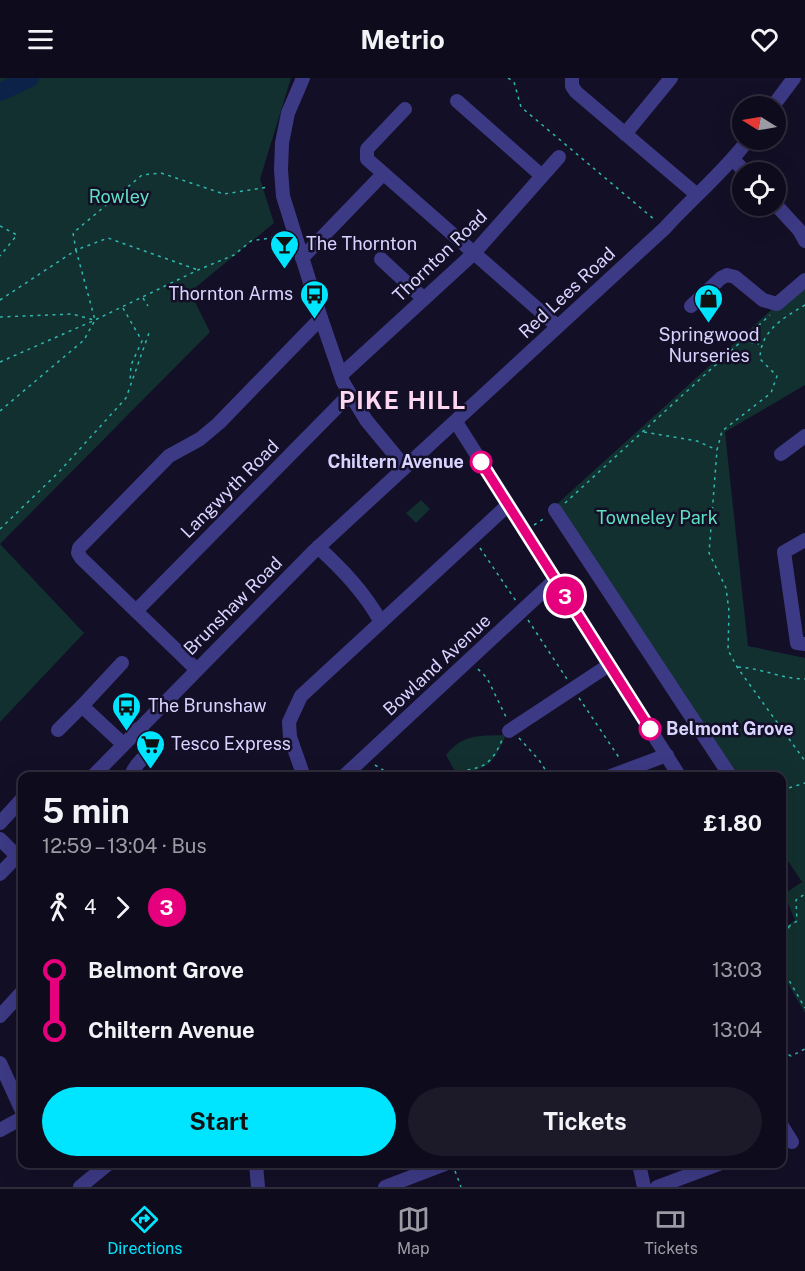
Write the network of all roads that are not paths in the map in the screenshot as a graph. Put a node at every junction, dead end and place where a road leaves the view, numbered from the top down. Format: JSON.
{"nodes":[{"id":1,"x":303,"y":78,"type":"edge"},
{"id":2,"x":671,"y":78,"type":"edge"},
{"id":3,"x":794,"y":78,"type":"edge"},
{"id":4,"x":572,"y":82,"type":"edge"},
{"id":5,"x":780,"y":96,"type":"edge"},
{"id":6,"x":457,"y":101,"type":"dead end"},
{"id":7,"x":405,"y":109,"type":"dead end"},
{"id":8,"x":626,"y":134,"type":"junction"},
{"id":9,"x":740,"y":150,"type":"edge"},
{"id":10,"x":559,"y":158,"type":"dead end"},
{"id":11,"x":733,"y":159,"type":"junction"},
{"id":12,"x":736,"y":162,"type":"edge"},
{"id":13,"x":383,"y":174,"type":"junction"},
{"id":14,"x":542,"y":176,"type":"junction"},
{"id":15,"x":696,"y":194,"type":"junction"},
{"id":16,"x":786,"y":215,"type":"edge"},
{"id":17,"x":803,"y":232,"type":"edge"},
{"id":18,"x":474,"y":253,"type":"junction"},
{"id":19,"x":302,"y":258,"type":"junction"},
{"id":20,"x":381,"y":259,"type":"dead end"},
{"id":21,"x":805,"y":280,"type":"edge"},
{"id":22,"x":424,"y":299,"type":"junction"},
{"id":23,"x":691,"y":306,"type":"dead end"},
{"id":24,"x":321,"y":318,"type":"junction"},
{"id":25,"x":557,"y":326,"type":"junction"},
{"id":26,"x":341,"y":375,"type":"junction"},
{"id":27,"x":350,"y":394,"type":"junction"},
{"id":28,"x":456,"y":422,"type":"junction"},
{"id":29,"x":805,"y":436,"type":"edge"},
{"id":30,"x":781,"y":454,"type":"dead end"},
{"id":31,"x":404,"y":466,"type":"junction"},
{"id":32,"x":508,"y":505,"type":"junction"},
{"id":33,"x":555,"y":510,"type":"road end"},
{"id":34,"x":805,"y":540,"type":"edge"},
{"id":35,"x":318,"y":547,"type":"junction"},
{"id":36,"x":555,"y":580,"type":"junction"},
{"id":37,"x":136,"y":611,"type":"junction"},
{"id":38,"x":381,"y":622,"type":"junction"},
{"id":39,"x":805,"y":644,"type":"edge"},
{"id":40,"x":122,"y":663,"type":"dead end"},
{"id":41,"x":609,"y":665,"type":"junction"},
{"id":42,"x":196,"y":669,"type":"junction"},
{"id":43,"x":82,"y":706,"type":"junction"},
{"id":44,"x":138,"y":729,"type":"junction"},
{"id":45,"x":58,"y":730,"type":"dead end"},
{"id":46,"x":511,"y":730,"type":"road end"},
{"id":47,"x":123,"y":744,"type":"junction"},
{"id":48,"x":667,"y":755,"type":"junction"},
{"id":49,"x":105,"y":763,"type":"junction"},
{"id":50,"x":97,"y":772,"type":"edge"},
{"id":51,"x":108,"y":772,"type":"edge"},
{"id":52,"x":132,"y":772,"type":"edge"},
{"id":53,"x":302,"y":772,"type":"edge"},
{"id":54,"x":348,"y":772,"type":"edge"},
{"id":55,"x":621,"y":772,"type":"edge"},
{"id":56,"x":677,"y":772,"type":"edge"},
{"id":57,"x":728,"y":772,"type":"edge"},
{"id":58,"x":18,"y":803,"type":"edge"},
{"id":59,"x":0,"y":823,"type":"edge"},
{"id":60,"x":0,"y":839,"type":"edge"},
{"id":61,"x":18,"y":852,"type":"edge"},
{"id":62,"x":18,"y":855,"type":"edge"},
{"id":63,"x":0,"y":874,"type":"edge"},
{"id":64,"x":18,"y":996,"type":"edge"},
{"id":65,"x":0,"y":1016,"type":"edge"},
{"id":66,"x":0,"y":1063,"type":"edge"},
{"id":67,"x":18,"y":1102,"type":"edge"},
{"id":68,"x":18,"y":1120,"type":"edge"},
{"id":69,"x":0,"y":1130,"type":"edge"},
{"id":70,"x":786,"y":1132,"type":"edge"},
{"id":71,"x":792,"y":1142,"type":"dead end"},
{"id":72,"x":103,"y":1168,"type":"edge"},
{"id":73,"x":256,"y":1168,"type":"edge"},
{"id":74,"x":432,"y":1168,"type":"edge"},
{"id":75,"x":640,"y":1168,"type":"edge"},
{"id":76,"x":708,"y":1168,"type":"edge"},
{"id":77,"x":80,"y":1187,"type":"edge"},
{"id":78,"x":258,"y":1187,"type":"edge"},
{"id":79,"x":384,"y":1187,"type":"edge"},
{"id":80,"x":644,"y":1187,"type":"edge"},
{"id":81,"x":657,"y":1187,"type":"edge"}],
"edges":[{"from":1,"to":19,"type":"street"},
{"from":2,"to":8,"type":"street"},
{"from":3,"to":5,"type":"street"},
{"from":4,"to":8,"type":"street"},
{"from":6,"to":14,"type":"street"},
{"from":7,"to":13,"type":"street"},
{"from":8,"to":15,"type":"street"},
{"from":9,"to":11,"type":"street","name":"Red Lees Road"},
{"from":10,"to":14,"type":"street","name":"Thornton Road"},
{"from":11,"to":12,"type":"street"},
{"from":11,"to":15,"type":"street","name":"Red Lees Road"},
{"from":13,"to":18,"type":"street"},
{"from":13,"to":19,"type":"street"},
{"from":14,"to":18,"type":"street","name":"Thornton Road"},
{"from":15,"to":25,"type":"street","name":"Red Lees Road"},
{"from":16,"to":17,"type":"street"},
{"from":18,"to":22,"type":"street","name":"Thornton Road"},
{"from":18,"to":25,"type":"street"},
{"from":19,"to":24,"type":"street"},
{"from":20,"to":22,"type":"street"},
{"from":21,"to":23,"type":"street"},
{"from":22,"to":26,"type":"street","name":"Thornton Road"},
{"from":24,"to":26,"type":"street"},
{"from":24,"to":37,"type":"street"},
{"from":25,"to":28,"type":"street","name":"Red Lees Road"},
{"from":26,"to":27,"type":"street"},
{"from":27,"to":31,"type":"street"},
{"from":27,"to":37,"type":"street","name":"Langwyth Road"},
{"from":28,"to":31,"type":"street","name":"Red Lees Road"},
{"from":28,"to":32,"type":"street"},
{"from":29,"to":30,"type":"street"},
{"from":31,"to":35,"type":"street","name":"Brunshaw Road"},
{"from":32,"to":36,"type":"street"},
{"from":32,"to":38,"type":"street"},
{"from":33,"to":57,"type":"street"},
{"from":34,"to":39,"type":"street"},
{"from":35,"to":38,"type":"street"},
{"from":35,"to":42,"type":"street","name":"Brunshaw Road"},
{"from":36,"to":41,"type":"street"},
{"from":36,"to":54,"type":"street","name":"Bowland Avenue"},
{"from":37,"to":42,"type":"street"},
{"from":38,"to":53,"type":"street"},
{"from":40,"to":43,"type":"street"},
{"from":41,"to":46,"type":"street"},
{"from":41,"to":48,"type":"street"},
{"from":42,"to":44,"type":"street","name":"Brunshaw Road"},
{"from":43,"to":45,"type":"street"},
{"from":43,"to":47,"type":"street"},
{"from":44,"to":47,"type":"street","name":"Brunshaw Road"},
{"from":44,"to":52,"type":"street"},
{"from":47,"to":49,"type":"street","name":"Brunshaw Road"},
{"from":48,"to":55,"type":"street"},
{"from":48,"to":56,"type":"street"},
{"from":49,"to":50,"type":"street","name":"Brunshaw Road"},
{"from":49,"to":51,"type":"street"},
{"from":58,"to":59,"type":"street"},
{"from":60,"to":61,"type":"street"},
{"from":62,"to":63,"type":"street"},
{"from":64,"to":65,"type":"street"},
{"from":66,"to":67,"type":"street"},
{"from":68,"to":69,"type":"street"},
{"from":70,"to":71,"type":"street"},
{"from":72,"to":77,"type":"street"},
{"from":73,"to":78,"type":"street"},
{"from":74,"to":79,"type":"street"},
{"from":75,"to":80,"type":"street"},
{"from":76,"to":81,"type":"street"}]}
